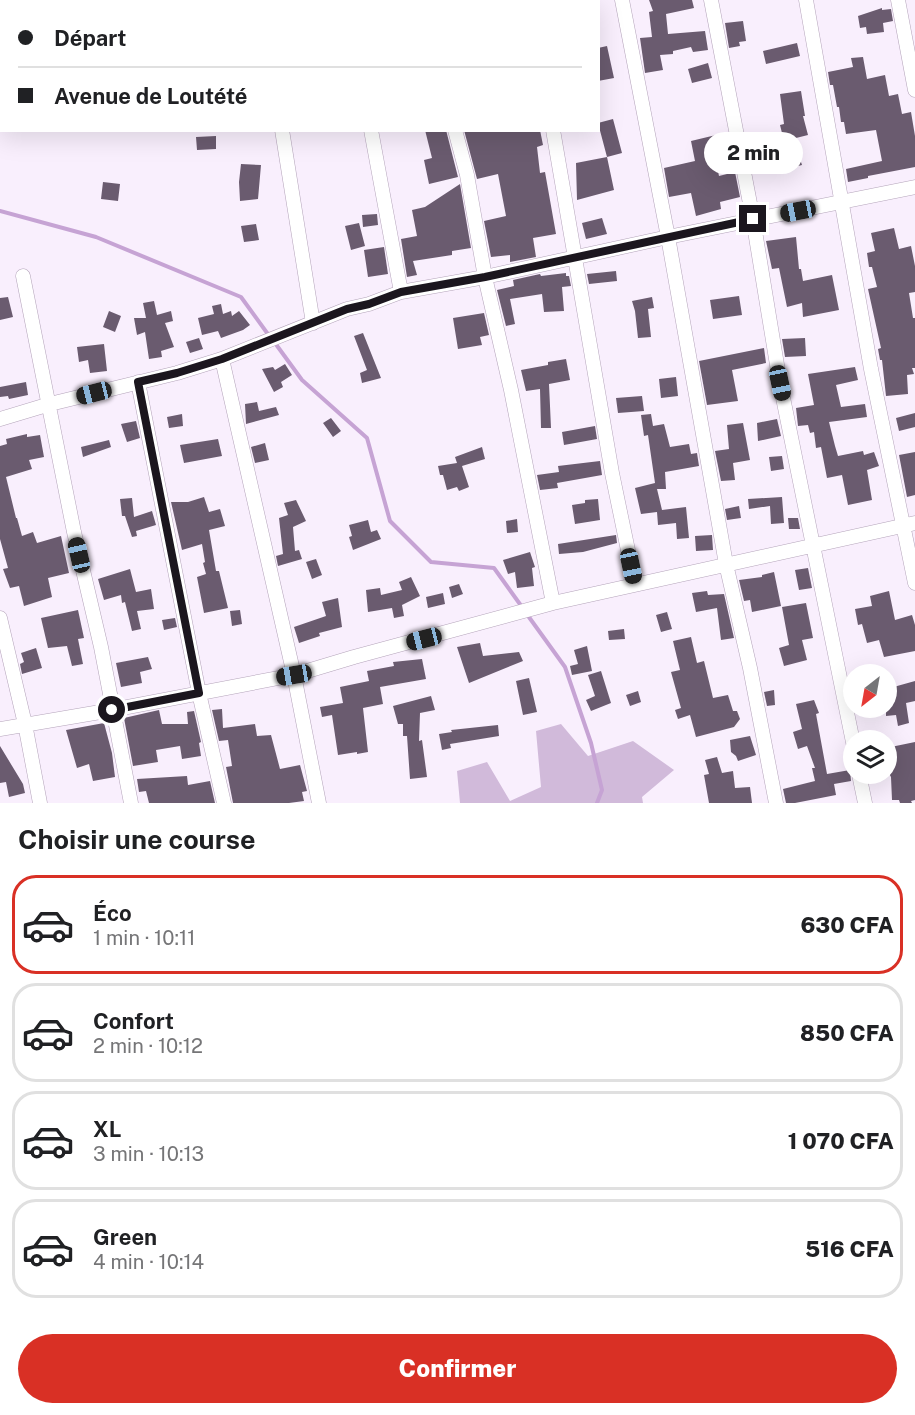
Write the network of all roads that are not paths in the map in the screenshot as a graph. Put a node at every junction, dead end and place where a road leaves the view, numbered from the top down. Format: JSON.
{"nodes":[{"id":1,"x":622,"y":0,"type":"edge"},
{"id":2,"x":711,"y":0,"type":"edge"},
{"id":3,"x":806,"y":0,"type":"edge"},
{"id":4,"x":898,"y":0,"type":"edge"},
{"id":5,"x":915,"y":90,"type":"edge"},
{"id":6,"x":282,"y":132,"type":"edge"},
{"id":7,"x":371,"y":132,"type":"edge"},
{"id":8,"x":456,"y":132,"type":"edge"},
{"id":9,"x":553,"y":132,"type":"edge"},
{"id":10,"x":915,"y":187,"type":"edge"},
{"id":11,"x":842,"y":202,"type":"junction"},
{"id":12,"x":753,"y":219,"type":"junction"},
{"id":13,"x":668,"y":237,"type":"junction"},
{"id":14,"x":574,"y":256,"type":"junction"},
{"id":15,"x":23,"y":276,"type":"dead end"},
{"id":16,"x":485,"y":277,"type":"junction"},
{"id":17,"x":401,"y":292,"type":"junction"},
{"id":18,"x":313,"y":323,"type":"junction"},
{"id":19,"x":222,"y":359,"type":"junction"},
{"id":20,"x":138,"y":382,"type":"junction"},
{"id":21,"x":50,"y":404,"type":"junction"},
{"id":22,"x":0,"y":419,"type":"edge"},
{"id":23,"x":909,"y":524,"type":"edge"},
{"id":24,"x":813,"y":544,"type":"junction"},
{"id":25,"x":726,"y":564,"type":"junction"},
{"id":26,"x":915,"y":583,"type":"edge"},
{"id":27,"x":635,"y":584,"type":"junction"},
{"id":28,"x":553,"y":603,"type":"junction"},
{"id":29,"x":0,"y":618,"type":"edge"},
{"id":30,"x":294,"y":675,"type":"junction"},
{"id":31,"x":199,"y":693,"type":"junction"},
{"id":32,"x":112,"y":710,"type":"junction"},
{"id":33,"x":26,"y":724,"type":"junction"},
{"id":34,"x":0,"y":729,"type":"edge"},
{"id":35,"x":851,"y":730,"type":"edge"},
{"id":36,"x":861,"y":784,"type":"edge"},
{"id":37,"x":40,"y":803,"type":"edge"},
{"id":38,"x":132,"y":803,"type":"edge"},
{"id":39,"x":224,"y":803,"type":"edge"},
{"id":40,"x":319,"y":803,"type":"edge"},
{"id":41,"x":776,"y":803,"type":"edge"},
{"id":42,"x":865,"y":803,"type":"edge"}],
"edges":[{"from":1,"to":13,"type":"street"},
{"from":2,"to":12,"type":"street"},
{"from":3,"to":11,"type":"street"},
{"from":4,"to":5,"type":"street"},
{"from":6,"to":18,"type":"street"},
{"from":7,"to":17,"type":"street"},
{"from":8,"to":16,"type":"street"},
{"from":9,"to":14,"type":"street"},
{"from":10,"to":11,"type":"street"},
{"from":11,"to":12,"type":"street"},
{"from":11,"to":23,"type":"street"},
{"from":12,"to":13,"type":"street"},
{"from":12,"to":24,"type":"street"},
{"from":13,"to":14,"type":"street"},
{"from":13,"to":25,"type":"street"},
{"from":14,"to":16,"type":"street"},
{"from":14,"to":27,"type":"street"},
{"from":15,"to":21,"type":"street"},
{"from":16,"to":17,"type":"street"},
{"from":16,"to":28,"type":"street"},
{"from":17,"to":18,"type":"street"},
{"from":18,"to":19,"type":"street"},
{"from":19,"to":20,"type":"street"},
{"from":19,"to":30,"type":"street"},
{"from":20,"to":21,"type":"street"},
{"from":20,"to":31,"type":"street"},
{"from":21,"to":22,"type":"street"},
{"from":21,"to":32,"type":"street"},
{"from":23,"to":24,"type":"street"},
{"from":23,"to":26,"type":"street"},
{"from":24,"to":25,"type":"street"},
{"from":24,"to":35,"type":"street"},
{"from":25,"to":27,"type":"street"},
{"from":25,"to":41,"type":"street"},
{"from":27,"to":28,"type":"street"},
{"from":28,"to":30,"type":"street"},
{"from":29,"to":33,"type":"street"},
{"from":30,"to":31,"type":"street"},
{"from":30,"to":40,"type":"street"},
{"from":31,"to":32,"type":"street"},
{"from":31,"to":39,"type":"street"},
{"from":32,"to":33,"type":"street"},
{"from":32,"to":38,"type":"street"},
{"from":33,"to":34,"type":"street"},
{"from":33,"to":37,"type":"street"},
{"from":36,"to":42,"type":"street"}]}
